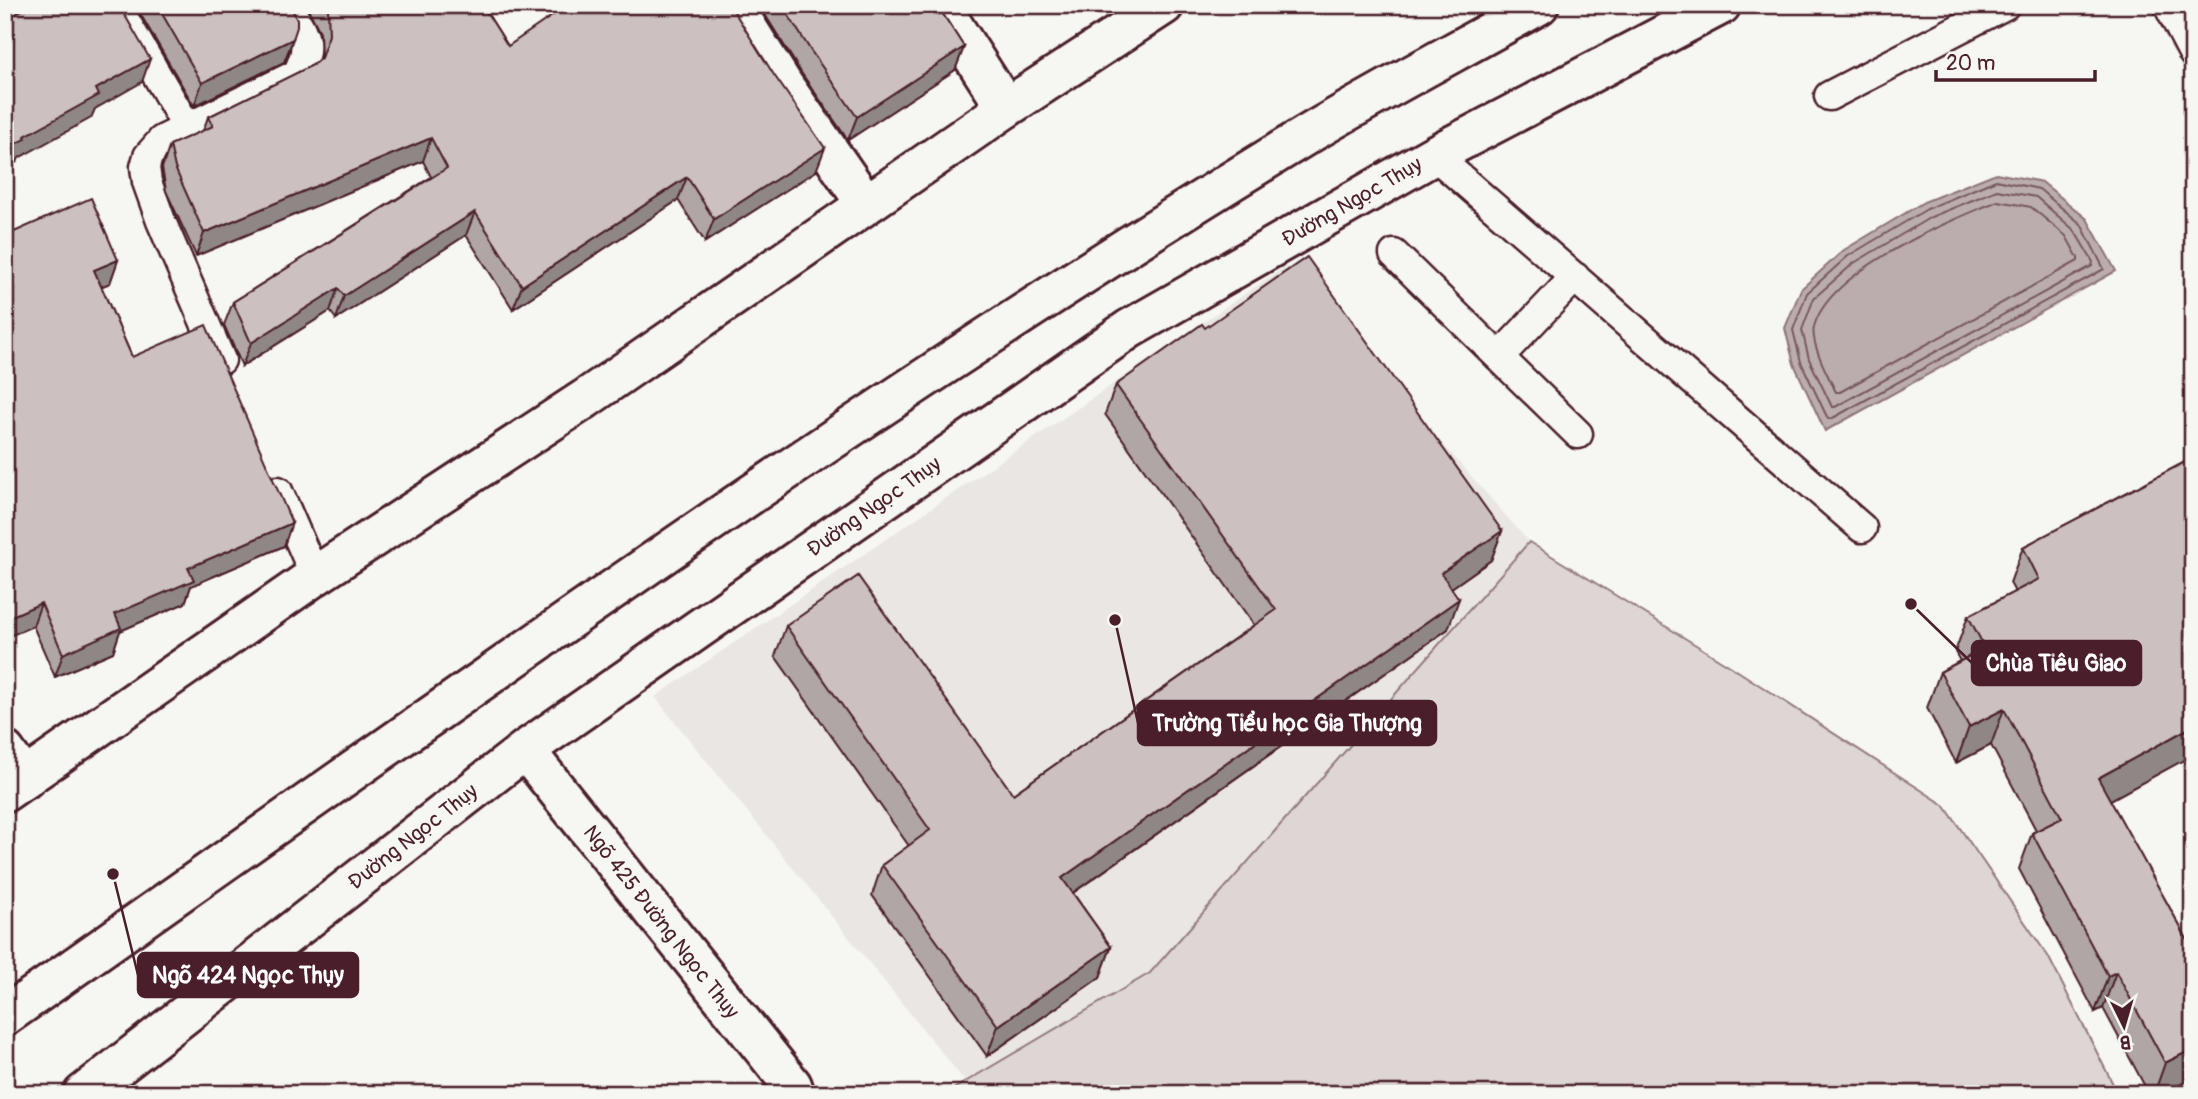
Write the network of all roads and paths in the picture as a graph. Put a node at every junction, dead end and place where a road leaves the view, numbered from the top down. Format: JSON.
{"nodes":[{"id":1,"x":116,"y":5,"type":"edge"},
{"id":2,"x":287,"y":5,"type":"edge"},
{"id":3,"x":733,"y":5,"type":"edge"},
{"id":4,"x":940,"y":5,"type":"edge"},
{"id":5,"x":1164,"y":5,"type":"edge"},
{"id":6,"x":1539,"y":5,"type":"edge"},
{"id":7,"x":1721,"y":5,"type":"edge"},
{"id":8,"x":2006,"y":5,"type":"edge"},
{"id":9,"x":2168,"y":5,"type":"edge"},
{"id":10,"x":2193,"y":53,"type":"edge"},
{"id":11,"x":1829,"y":96,"type":"dead end"},
{"id":12,"x":1006,"y":108,"type":"junction"},
{"id":13,"x":187,"y":127,"type":"junction"},
{"id":14,"x":1434,"y":155,"type":"junction"},
{"id":15,"x":866,"y":204,"type":"junction"},
{"id":16,"x":1394,"y":254,"type":"dead end"},
{"id":17,"x":1574,"y":277,"type":"junction"},
{"id":18,"x":1499,"y":357,"type":"junction"},
{"id":19,"x":232,"y":386,"type":"edge"},
{"id":20,"x":1578,"y":434,"type":"dead end"},
{"id":21,"x":265,"y":462,"type":"edge"},
{"id":22,"x":1862,"y":528,"type":"dead end"},
{"id":23,"x":315,"y":576,"type":"junction"},
{"id":24,"x":525,"y":750,"type":"junction"},
{"id":25,"x":12,"y":774,"type":"edge"},
{"id":26,"x":5,"y":1016,"type":"edge"},
{"id":27,"x":84,"y":1094,"type":"edge"},
{"id":28,"x":796,"y":1094,"type":"edge"}],
"edges":[{"from":1,"to":13,"type":"lane"},
{"from":2,"to":13,"type":"lane"},
{"from":3,"to":15,"type":"street"},
{"from":4,"to":12,"type":"street"},
{"from":5,"to":12,"type":"street"},
{"from":6,"to":26,"type":"street"},
{"from":7,"to":14,"type":"street","name":"Đường Ngọc Thụy"},
{"from":8,"to":11,"type":"lane"},
{"from":9,"to":10,"type":"lane"},
{"from":12,"to":15,"type":"street"},
{"from":13,"to":19,"type":"lane"},
{"from":14,"to":17,"type":"lane"},
{"from":14,"to":24,"type":"street","name":"Đường Ngọc Thụy"},
{"from":15,"to":23,"type":"street"},
{"from":16,"to":18,"type":"lane"},
{"from":17,"to":18,"type":"lane"},
{"from":17,"to":22,"type":"lane"},
{"from":18,"to":20,"type":"lane"},
{"from":21,"to":23,"type":"lane"},
{"from":23,"to":25,"type":"street"},
{"from":24,"to":27,"type":"street","name":"Đường Ngọc Thụy"},
{"from":24,"to":28,"type":"street","name":"Ngõ 425 Đường Ngọc Thụy"}]}
